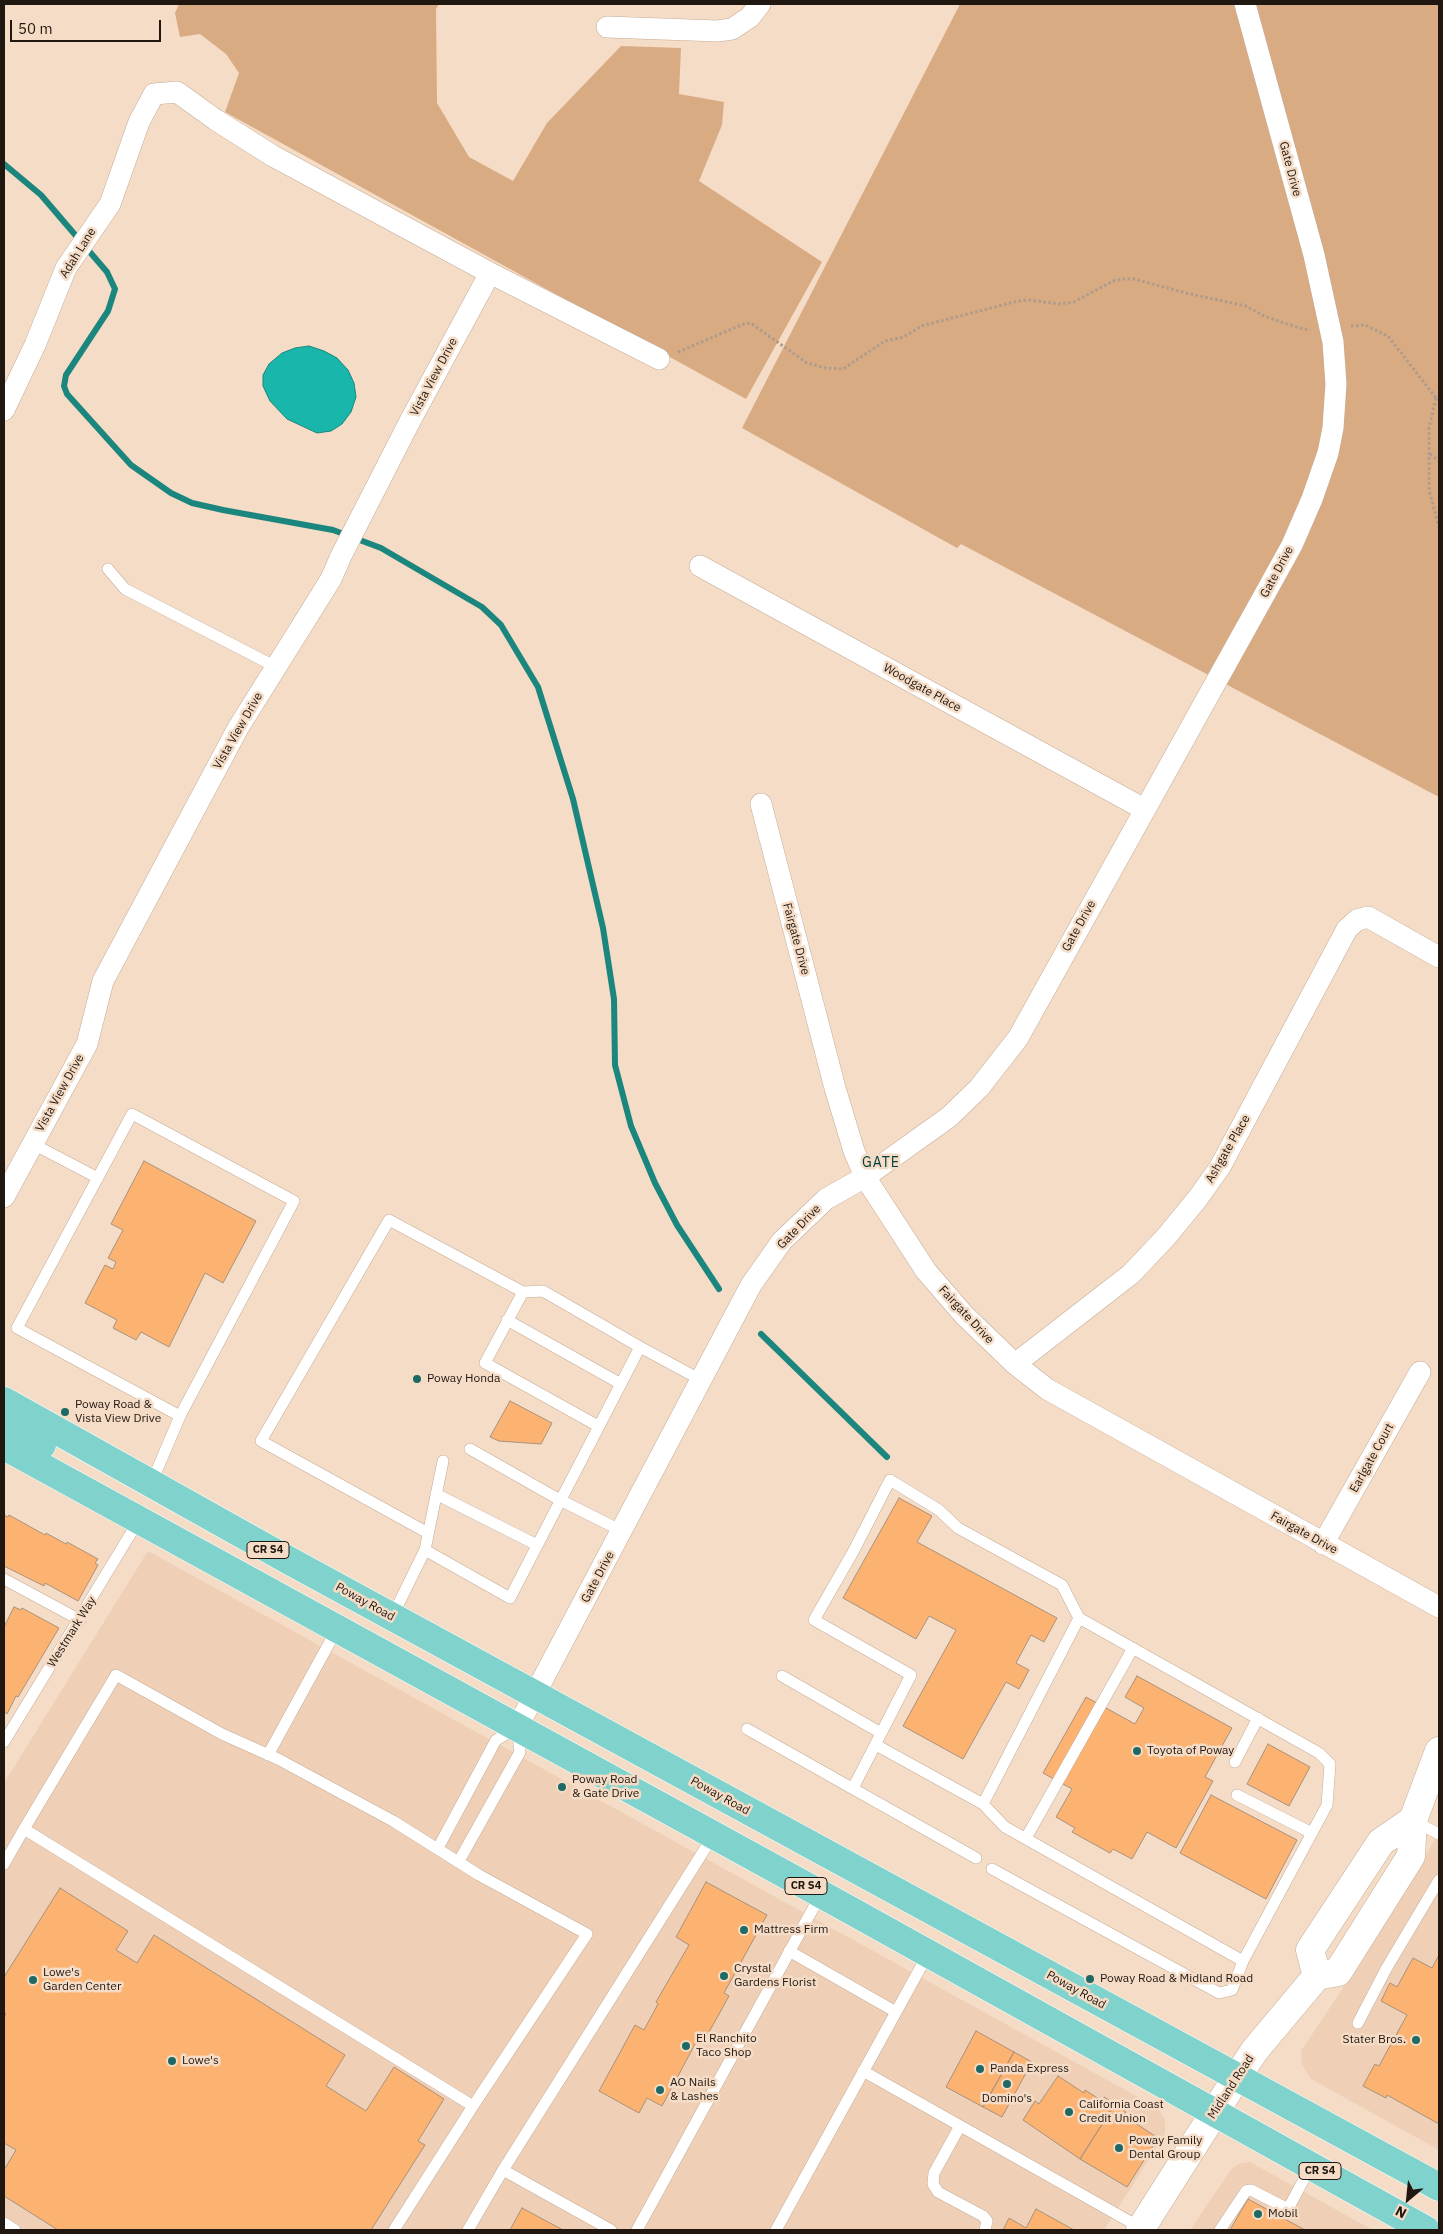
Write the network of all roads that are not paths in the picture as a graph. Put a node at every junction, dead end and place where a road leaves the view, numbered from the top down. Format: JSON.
{"nodes":[{"id":1,"x":760,"y":4,"type":"edge"},
{"id":2,"x":1245,"y":4,"type":"edge"},
{"id":3,"x":607,"y":27,"type":"dead end"},
{"id":4,"x":490,"y":273,"type":"junction"},
{"id":5,"x":659,"y":359,"type":"road end"},
{"id":6,"x":9,"y":381,"type":"edge"},
{"id":7,"x":4,"y":410,"type":"edge"},
{"id":8,"x":700,"y":566,"type":"dead end"},
{"id":9,"x":108,"y":569,"type":"dead end"},
{"id":10,"x":276,"y":667,"type":"junction"},
{"id":11,"x":761,"y":804,"type":"dead end"},
{"id":12,"x":1144,"y":809,"type":"junction"},
{"id":13,"x":1439,"y":957,"type":"edge"},
{"id":14,"x":33,"y":1144,"type":"junction"},
{"id":15,"x":865,"y":1177,"type":"junction"},
{"id":16,"x":98,"y":1178,"type":"junction"},
{"id":17,"x":7,"y":1184,"type":"edge"},
{"id":18,"x":523,"y":1292,"type":"junction"},
{"id":19,"x":508,"y":1320,"type":"junction"},
{"id":20,"x":640,"y":1347,"type":"junction"},
{"id":21,"x":1015,"y":1364,"type":"junction"},
{"id":22,"x":1420,"y":1372,"type":"dead end"},
{"id":23,"x":701,"y":1380,"type":"junction"},
{"id":24,"x":621,"y":1384,"type":"junction"},
{"id":25,"x":4,"y":1401,"type":"edge"},
{"id":26,"x":180,"y":1416,"type":"junction"},
{"id":27,"x":4,"y":1424,"type":"edge"},
{"id":28,"x":598,"y":1426,"type":"junction"},
{"id":29,"x":4,"y":1446,"type":"edge"},
{"id":30,"x":470,"y":1449,"type":"dead end"},
{"id":31,"x":444,"y":1461,"type":"dead end"},
{"id":32,"x":151,"y":1484,"type":"junction"},
{"id":33,"x":436,"y":1494,"type":"junction"},
{"id":34,"x":560,"y":1500,"type":"junction"},
{"id":35,"x":139,"y":1520,"type":"junction"},
{"id":36,"x":622,"y":1531,"type":"junction"},
{"id":37,"x":428,"y":1533,"type":"junction"},
{"id":38,"x":1323,"y":1544,"type":"junction"},
{"id":39,"x":537,"y":1545,"type":"junction"},
{"id":40,"x":425,"y":1550,"type":"junction"},
{"id":41,"x":288,"y":1560,"type":"junction"},
{"id":42,"x":4,"y":1579,"type":"edge"},
{"id":43,"x":1439,"y":1608,"type":"edge"},
{"id":44,"x":392,"y":1617,"type":"junction"},
{"id":45,"x":1079,"y":1618,"type":"junction"},
{"id":46,"x":80,"y":1620,"type":"junction"},
{"id":47,"x":337,"y":1629,"type":"junction"},
{"id":48,"x":1133,"y":1648,"type":"junction"},
{"id":49,"x":782,"y":1676,"type":"dead end"},
{"id":50,"x":534,"y":1696,"type":"junction"},
{"id":51,"x":1258,"y":1718,"type":"junction"},
{"id":52,"x":517,"y":1728,"type":"junction"},
{"id":53,"x":747,"y":1728,"type":"dead end"},
{"id":54,"x":882,"y":1733,"type":"junction"},
{"id":55,"x":4,"y":1742,"type":"edge"},
{"id":56,"x":876,"y":1745,"type":"junction"},
{"id":57,"x":1439,"y":1751,"type":"edge"},
{"id":58,"x":268,"y":1755,"type":"junction"},
{"id":59,"x":1235,"y":1762,"type":"dead end"},
{"id":60,"x":853,"y":1788,"type":"junction"},
{"id":61,"x":1237,"y":1795,"type":"dead end"},
{"id":62,"x":983,"y":1804,"type":"junction"},
{"id":63,"x":1413,"y":1820,"type":"junction"},
{"id":64,"x":24,"y":1829,"type":"junction"},
{"id":65,"x":1312,"y":1833,"type":"junction"},
{"id":66,"x":1439,"y":1834,"type":"edge"},
{"id":67,"x":713,"y":1836,"type":"junction"},
{"id":68,"x":1026,"y":1838,"type":"junction"},
{"id":69,"x":438,"y":1848,"type":"junction"},
{"id":70,"x":976,"y":1858,"type":"dead end"},
{"id":71,"x":459,"y":1861,"type":"junction"},
{"id":72,"x":4,"y":1864,"type":"edge"},
{"id":73,"x":992,"y":1869,"type":"dead end"},
{"id":74,"x":780,"y":1872,"type":"junction"},
{"id":75,"x":1439,"y":1880,"type":"edge"},
{"id":76,"x":821,"y":1894,"type":"junction"},
{"id":77,"x":959,"y":1926,"type":"junction"},
{"id":78,"x":789,"y":1951,"type":"junction"},
{"id":79,"x":928,"y":1954,"type":"junction"},
{"id":80,"x":1243,"y":1961,"type":"junction"},
{"id":81,"x":1106,"y":2006,"type":"junction"},
{"id":82,"x":896,"y":2012,"type":"junction"},
{"id":83,"x":1358,"y":2023,"type":"dead end"},
{"id":84,"x":863,"y":2072,"type":"junction"},
{"id":85,"x":1237,"y":2077,"type":"junction"},
{"id":86,"x":472,"y":2106,"type":"junction"},
{"id":87,"x":1214,"y":2112,"type":"junction"},
{"id":88,"x":960,"y":2126,"type":"junction"},
{"id":89,"x":1311,"y":2166,"type":"junction"},
{"id":90,"x":503,"y":2170,"type":"junction"},
{"id":91,"x":1439,"y":2187,"type":"edge"},
{"id":92,"x":4,"y":2223,"type":"edge"},
{"id":93,"x":15,"y":2230,"type":"edge"},
{"id":94,"x":394,"y":2230,"type":"edge"},
{"id":95,"x":468,"y":2230,"type":"edge"},
{"id":96,"x":611,"y":2230,"type":"edge"},
{"id":97,"x":637,"y":2230,"type":"edge"},
{"id":98,"x":776,"y":2230,"type":"edge"},
{"id":99,"x":985,"y":2230,"type":"edge"},
{"id":100,"x":1142,"y":2230,"type":"edge"},
{"id":101,"x":1220,"y":2230,"type":"edge"},
{"id":102,"x":1426,"y":2230,"type":"edge"}],
"edges":[{"from":1,"to":3,"type":"street"},
{"from":2,"to":12,"type":"street","name":"Gate Drive"},
{"from":4,"to":5,"type":"street"},
{"from":4,"to":6,"type":"street","name":"Adah Lane"},
{"from":4,"to":10,"type":"street","name":"Vista View Drive"},
{"from":6,"to":7,"type":"street","name":"Adah Lane"},
{"from":8,"to":12,"type":"street","name":"Woodgate Place"},
{"from":9,"to":10,"type":"lane"},
{"from":10,"to":14,"type":"street","name":"Vista View Drive"},
{"from":11,"to":15,"type":"street","name":"Fairgate Drive"},
{"from":12,"to":15,"type":"street","name":"Gate Drive"},
{"from":13,"to":21,"type":"street","name":"Ashgate Place"},
{"from":14,"to":16,"type":"lane"},
{"from":14,"to":17,"type":"street","name":"Vista View Drive"},
{"from":15,"to":21,"type":"street","name":"Fairgate Drive"},
{"from":15,"to":23,"type":"street","name":"Gate Drive"},
{"from":16,"to":26,"type":"lane"},
{"from":16,"to":26,"type":"lane"},
{"from":18,"to":19,"type":"lane"},
{"from":18,"to":20,"type":"lane"},
{"from":18,"to":37,"type":"lane"},
{"from":19,"to":24,"type":"lane"},
{"from":19,"to":28,"type":"lane"},
{"from":20,"to":23,"type":"lane"},
{"from":20,"to":24,"type":"lane"},
{"from":21,"to":38,"type":"street","name":"Fairgate Drive"},
{"from":22,"to":38,"type":"street","name":"Earlgate Court"},
{"from":23,"to":36,"type":"street","name":"Gate Drive"},
{"from":24,"to":28,"type":"lane"},
{"from":25,"to":32,"type":"main road","name":"Poway Road","number":"CR S4"},
{"from":26,"to":32,"type":"lane"},
{"from":27,"to":32,"type":"main road"},
{"from":28,"to":34,"type":"lane"},
{"from":29,"to":35,"type":"main road","number":"CR S4"},
{"from":30,"to":34,"type":"lane"},
{"from":31,"to":33,"type":"lane"},
{"from":32,"to":41,"type":"main road","name":"Poway Road","number":"CR S4"},
{"from":33,"to":37,"type":"lane"},
{"from":33,"to":39,"type":"lane"},
{"from":34,"to":36,"type":"lane"},
{"from":34,"to":39,"type":"lane"},
{"from":35,"to":41,"type":"main road"},
{"from":35,"to":46,"type":"lane","name":"Westmark Way"},
{"from":35,"to":47,"type":"main road","number":"CR S4"},
{"from":36,"to":50,"type":"street","name":"Gate Drive"},
{"from":37,"to":40,"type":"lane"},
{"from":38,"to":43,"type":"street","name":"Fairgate Drive"},
{"from":39,"to":40,"type":"lane"},
{"from":40,"to":44,"type":"lane"},
{"from":41,"to":44,"type":"main road","name":"Poway Road","number":"CR S4"},
{"from":42,"to":46,"type":"lane"},
{"from":44,"to":50,"type":"main road","name":"Poway Road","number":"CR S4"},
{"from":45,"to":48,"type":"lane"},
{"from":45,"to":54,"type":"lane"},
{"from":45,"to":62,"type":"lane"},
{"from":46,"to":55,"type":"lane","name":"Westmark Way"},
{"from":47,"to":52,"type":"main road","number":"CR S4"},
{"from":47,"to":58,"type":"lane"},
{"from":48,"to":51,"type":"lane"},
{"from":48,"to":68,"type":"lane"},
{"from":49,"to":54,"type":"lane"},
{"from":50,"to":52,"type":"street","name":"Gate Drive"},
{"from":50,"to":77,"type":"main road","name":"Poway Road","number":"CR S4"},
{"from":51,"to":59,"type":"lane"},
{"from":51,"to":65,"type":"lane"},
{"from":52,"to":67,"type":"main road","number":"CR S4"},
{"from":52,"to":69,"type":"lane"},
{"from":52,"to":71,"type":"lane"},
{"from":53,"to":60,"type":"lane"},
{"from":54,"to":56,"type":"lane"},
{"from":56,"to":60,"type":"lane"},
{"from":56,"to":62,"type":"lane"},
{"from":57,"to":63,"type":"street"},
{"from":58,"to":64,"type":"lane"},
{"from":58,"to":69,"type":"lane"},
{"from":60,"to":70,"type":"lane"},
{"from":61,"to":65,"type":"lane"},
{"from":62,"to":68,"type":"lane"},
{"from":63,"to":66,"type":"lane"},
{"from":63,"to":85,"type":"street","name":"Midland Road"},
{"from":64,"to":72,"type":"lane"},
{"from":64,"to":86,"type":"lane"},
{"from":65,"to":80,"type":"lane"},
{"from":67,"to":74,"type":"main road","number":"CR S4"},
{"from":67,"to":90,"type":"lane"},
{"from":68,"to":80,"type":"lane"},
{"from":69,"to":71,"type":"lane"},
{"from":71,"to":86,"type":"lane"},
{"from":73,"to":80,"type":"lane"},
{"from":74,"to":76,"type":"main road","number":"CR S4"},
{"from":74,"to":77,"type":"main road"},
{"from":75,"to":83,"type":"lane"},
{"from":76,"to":78,"type":"lane"},
{"from":76,"to":79,"type":"main road","number":"CR S4"},
{"from":77,"to":81,"type":"main road","name":"Poway Road","number":"CR S4"},
{"from":78,"to":82,"type":"lane"},
{"from":78,"to":97,"type":"lane"},
{"from":79,"to":81,"type":"main road"},
{"from":79,"to":82,"type":"lane"},
{"from":79,"to":87,"type":"main road","number":"CR S4"},
{"from":81,"to":85,"type":"main road","name":"Poway Road","number":"CR S4"},
{"from":82,"to":84,"type":"lane"},
{"from":84,"to":88,"type":"lane"},
{"from":84,"to":98,"type":"lane"},
{"from":85,"to":87,"type":"street","name":"Midland Road"},
{"from":85,"to":91,"type":"main road","name":"Poway Road","number":"CR S4"},
{"from":86,"to":94,"type":"lane"},
{"from":87,"to":89,"type":"main road","number":"CR S4"},
{"from":87,"to":100,"type":"street","name":"Midland Road"},
{"from":88,"to":99,"type":"lane"},
{"from":88,"to":100,"type":"lane"},
{"from":89,"to":101,"type":"lane"},
{"from":89,"to":102,"type":"main road","number":"CR S4"},
{"from":90,"to":95,"type":"lane"},
{"from":90,"to":96,"type":"lane"},
{"from":92,"to":93,"type":"lane"}]}
